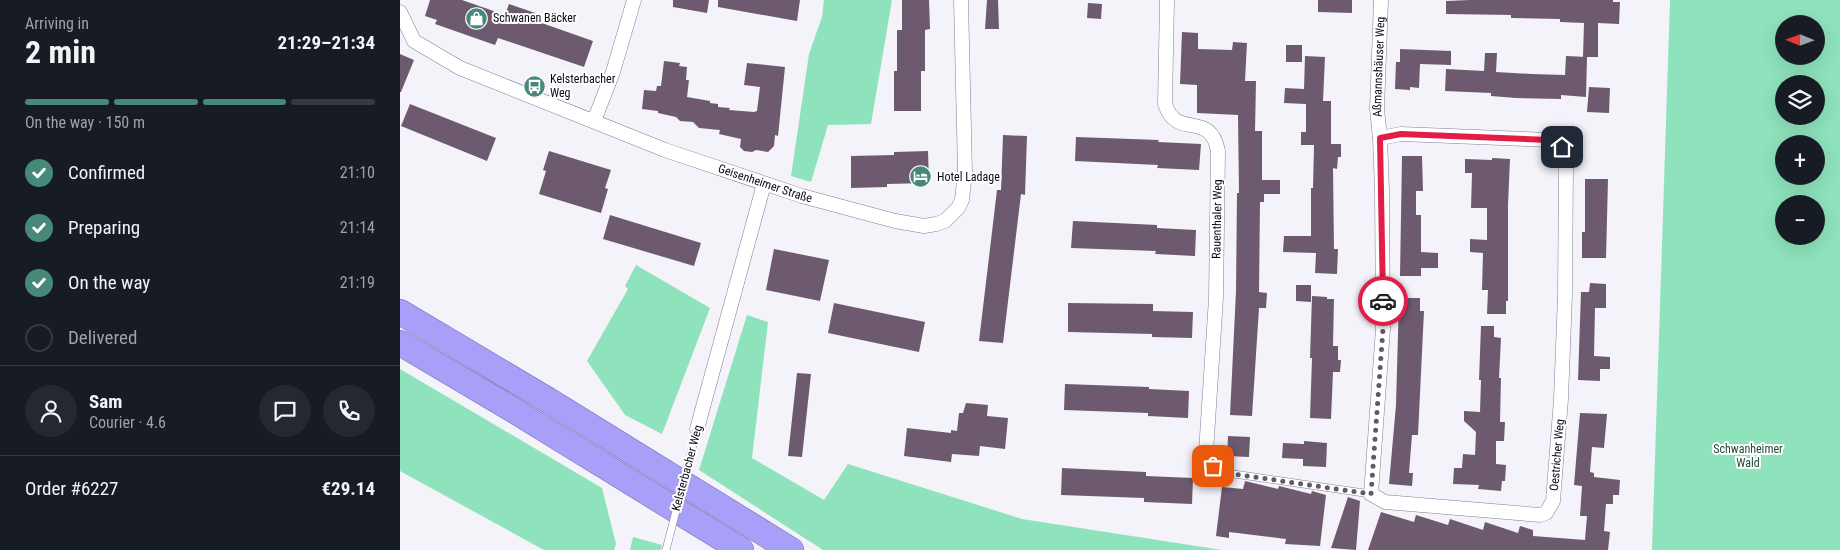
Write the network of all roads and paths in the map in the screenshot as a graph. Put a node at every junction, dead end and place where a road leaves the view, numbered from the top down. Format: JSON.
{"nodes":[{"id":1,"x":634,"y":0,"type":"edge"},
{"id":2,"x":961,"y":0,"type":"edge"},
{"id":3,"x":1167,"y":0,"type":"edge"},
{"id":4,"x":1381,"y":0,"type":"edge"},
{"id":5,"x":400,"y":12,"type":"edge"},
{"id":6,"x":594,"y":121,"type":"junction"},
{"id":7,"x":1380,"y":138,"type":"junction"},
{"id":8,"x":764,"y":184,"type":"junction"},
{"id":9,"x":400,"y":312,"type":"edge"},
{"id":10,"x":400,"y":343,"type":"edge"},
{"id":11,"x":698,"y":429,"type":"joint"},
{"id":12,"x":1213,"y":466,"type":"joint"},
{"id":13,"x":1371,"y":494,"type":"junction"},
{"id":14,"x":666,"y":550,"type":"edge"},
{"id":15,"x":741,"y":550,"type":"edge"},
{"id":16,"x":791,"y":550,"type":"edge"}],
"edges":[{"from":1,"to":6,"type":"street"},
{"from":2,"to":8,"type":"street","name":"Geisenheimer Straße"},
{"from":3,"to":12,"type":"street","name":"Rauenthaler Weg"},
{"from":4,"to":7,"type":"street","name":"Aßmannshäuser Weg"},
{"from":5,"to":6,"type":"street","name":"Geisenheimer Straße"},
{"from":6,"to":8,"type":"street","name":"Geisenheimer Straße"},
{"from":7,"to":13,"type":"street","name":"Aßmannshäuser Weg"},
{"from":7,"to":13,"type":"street","name":"Oestricher Weg"},
{"from":8,"to":11,"type":"street","name":"Kelsterbacher Weg"},
{"from":9,"to":16,"type":"highway"},
{"from":10,"to":15,"type":"highway"},
{"from":11,"to":14,"type":"lane","name":"Kelsterbacher Weg","bridge":true},
{"from":12,"to":13,"type":"lane","name":"Oestricher Weg"}]}
